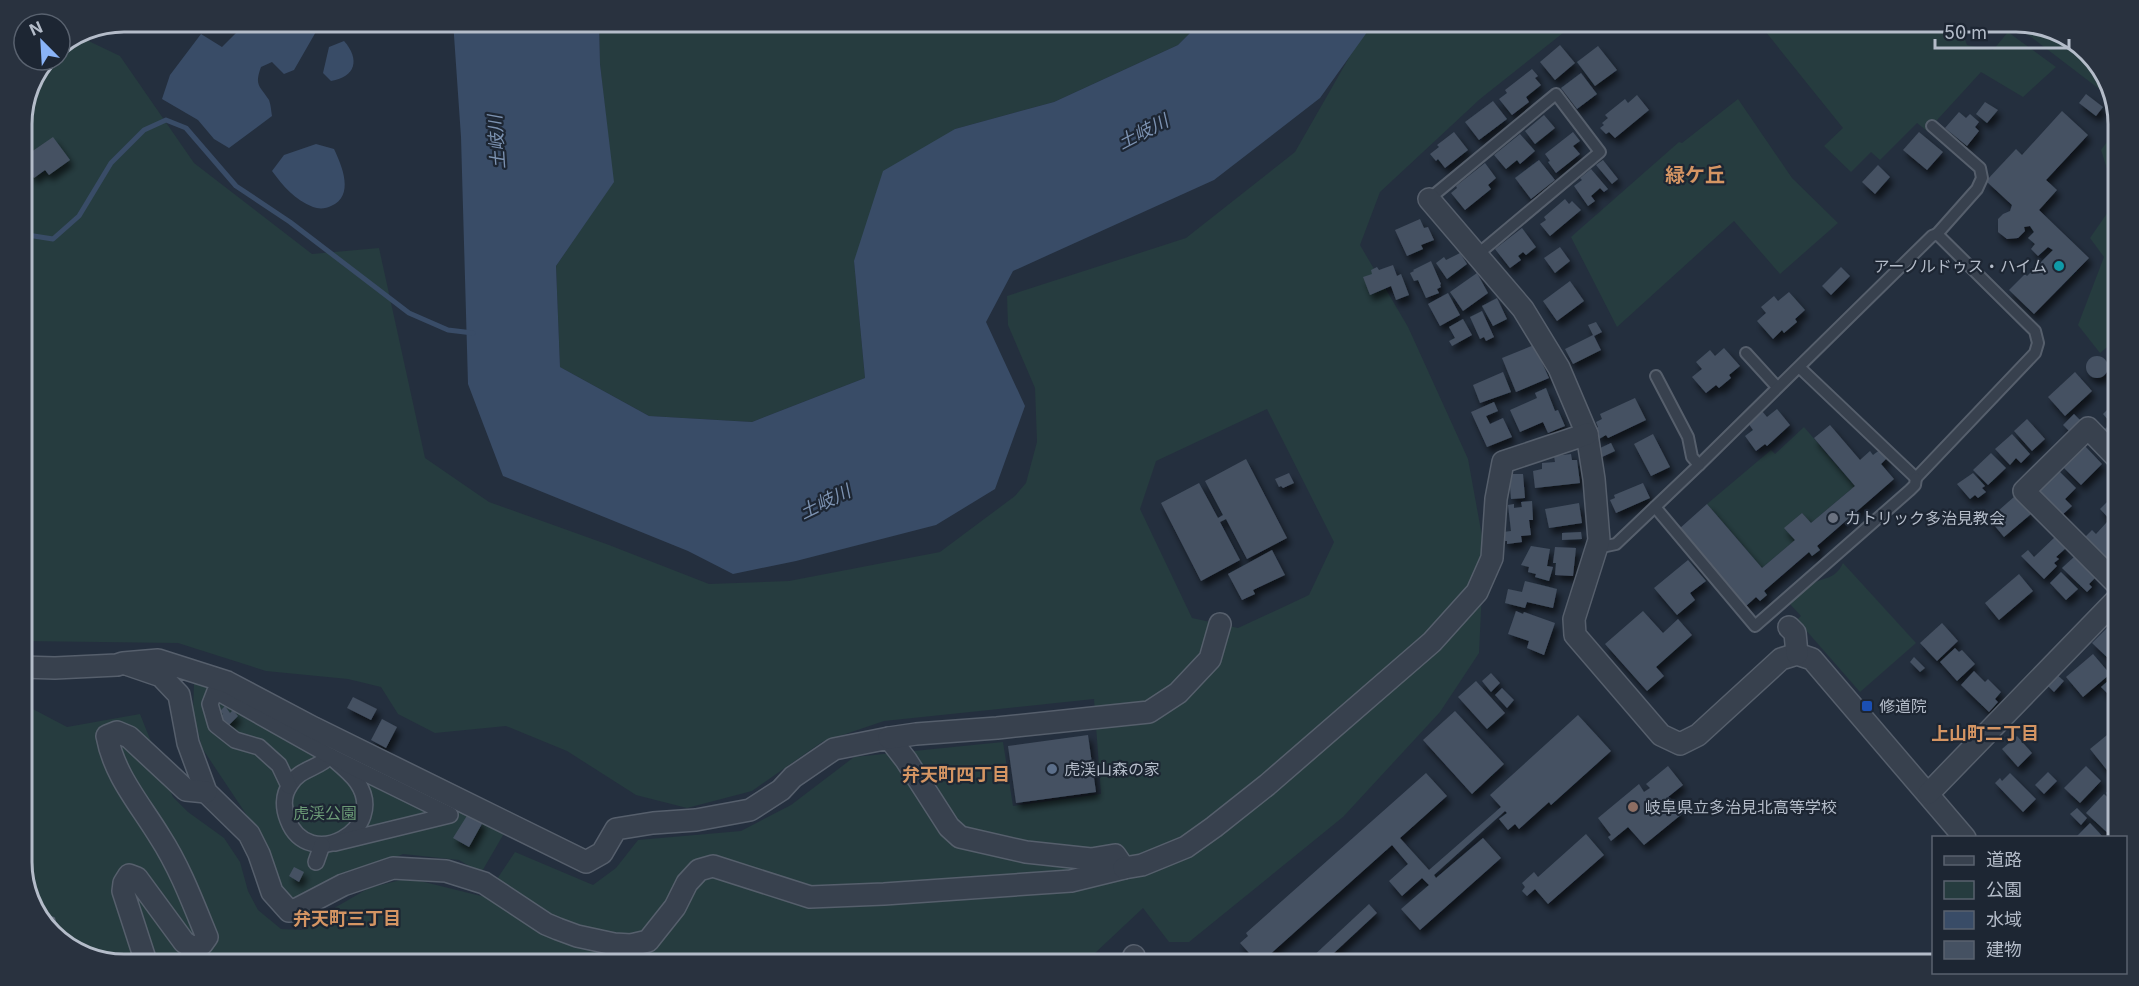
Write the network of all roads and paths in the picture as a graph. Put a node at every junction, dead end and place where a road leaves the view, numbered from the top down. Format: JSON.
{"nodes":[{"id":1,"x":1932,"y":126,"type":"dead end"},
{"id":2,"x":1429,"y":199,"type":"joint"},
{"id":3,"x":1936,"y":234,"type":"junction"},
{"id":4,"x":1478,"y":254,"type":"junction"},
{"id":5,"x":1746,"y":353,"type":"dead end"},
{"id":6,"x":1799,"y":367,"type":"junction"},
{"id":7,"x":1656,"y":376,"type":"dead end"},
{"id":8,"x":1778,"y":387,"type":"junction"},
{"id":9,"x":1587,"y":434,"type":"junction"},
{"id":10,"x":2107,"y":448,"type":"edge"},
{"id":11,"x":1699,"y":465,"type":"junction"},
{"id":12,"x":1916,"y":478,"type":"junction"},
{"id":13,"x":1655,"y":507,"type":"junction"},
{"id":14,"x":1597,"y":548,"type":"junction"},
{"id":15,"x":2108,"y":575,"type":"edge"},
{"id":16,"x":2108,"y":609,"type":"edge"},
{"id":17,"x":1774,"y":610,"type":"junction"},
{"id":18,"x":1220,"y":624,"type":"dead end"},
{"id":19,"x":1789,"y":627,"type":"joint"},
{"id":20,"x":1797,"y":654,"type":"junction"},
{"id":21,"x":123,"y":663,"type":"junction"},
{"id":22,"x":32,"y":667,"type":"edge"},
{"id":23,"x":200,"y":672,"type":"junction"},
{"id":24,"x":234,"y":694,"type":"junction"},
{"id":25,"x":179,"y":695,"type":"junction"},
{"id":26,"x":889,"y":738,"type":"junction"},
{"id":27,"x":340,"y":755,"type":"junction"},
{"id":28,"x":289,"y":786,"type":"junction"},
{"id":29,"x":206,"y":792,"type":"junction"},
{"id":30,"x":1929,"y":793,"type":"junction"},
{"id":31,"x":458,"y":809,"type":"junction"},
{"id":32,"x":1964,"y":836,"type":"edge"},
{"id":33,"x":329,"y":844,"type":"junction"},
{"id":34,"x":316,"y":862,"type":"dead end"},
{"id":35,"x":1124,"y":868,"type":"junction"},
{"id":36,"x":143,"y":954,"type":"edge"}],
"edges":[{"from":1,"to":3,"type":"lane"},
{"from":2,"to":4,"type":"street"},
{"from":2,"to":4,"type":"lane"},
{"from":3,"to":6,"type":"lane"},
{"from":3,"to":12,"type":"lane"},
{"from":4,"to":9,"type":"street"},
{"from":5,"to":8,"type":"lane"},
{"from":6,"to":8,"type":"lane"},
{"from":6,"to":12,"type":"lane"},
{"from":7,"to":11,"type":"lane"},
{"from":8,"to":11,"type":"lane"},
{"from":9,"to":14,"type":"street"},
{"from":9,"to":35,"type":"street"},
{"from":10,"to":15,"type":"street"},
{"from":11,"to":13,"type":"lane"},
{"from":12,"to":17,"type":"lane"},
{"from":13,"to":14,"type":"lane"},
{"from":13,"to":17,"type":"lane"},
{"from":14,"to":20,"type":"street"},
{"from":16,"to":30,"type":"street"},
{"from":17,"to":19,"type":"lane"},
{"from":18,"to":26,"type":"street"},
{"from":19,"to":20,"type":"street"},
{"from":20,"to":30,"type":"street"},
{"from":21,"to":22,"type":"street"},
{"from":21,"to":23,"type":"street"},
{"from":21,"to":25,"type":"street"},
{"from":23,"to":24,"type":"street"},
{"from":23,"to":25,"type":"street"},
{"from":24,"to":27,"type":"street"},
{"from":24,"to":28,"type":"street"},
{"from":25,"to":29,"type":"street"},
{"from":26,"to":31,"type":"street"},
{"from":26,"to":35,"type":"street"},
{"from":27,"to":28,"type":"street"},
{"from":27,"to":31,"type":"street"},
{"from":27,"to":33,"type":"street"},
{"from":28,"to":33,"type":"street"},
{"from":29,"to":35,"type":"street"},
{"from":29,"to":36,"type":"street"},
{"from":30,"to":32,"type":"street"},
{"from":31,"to":33,"type":"street"},
{"from":33,"to":34,"type":"street"}]}
